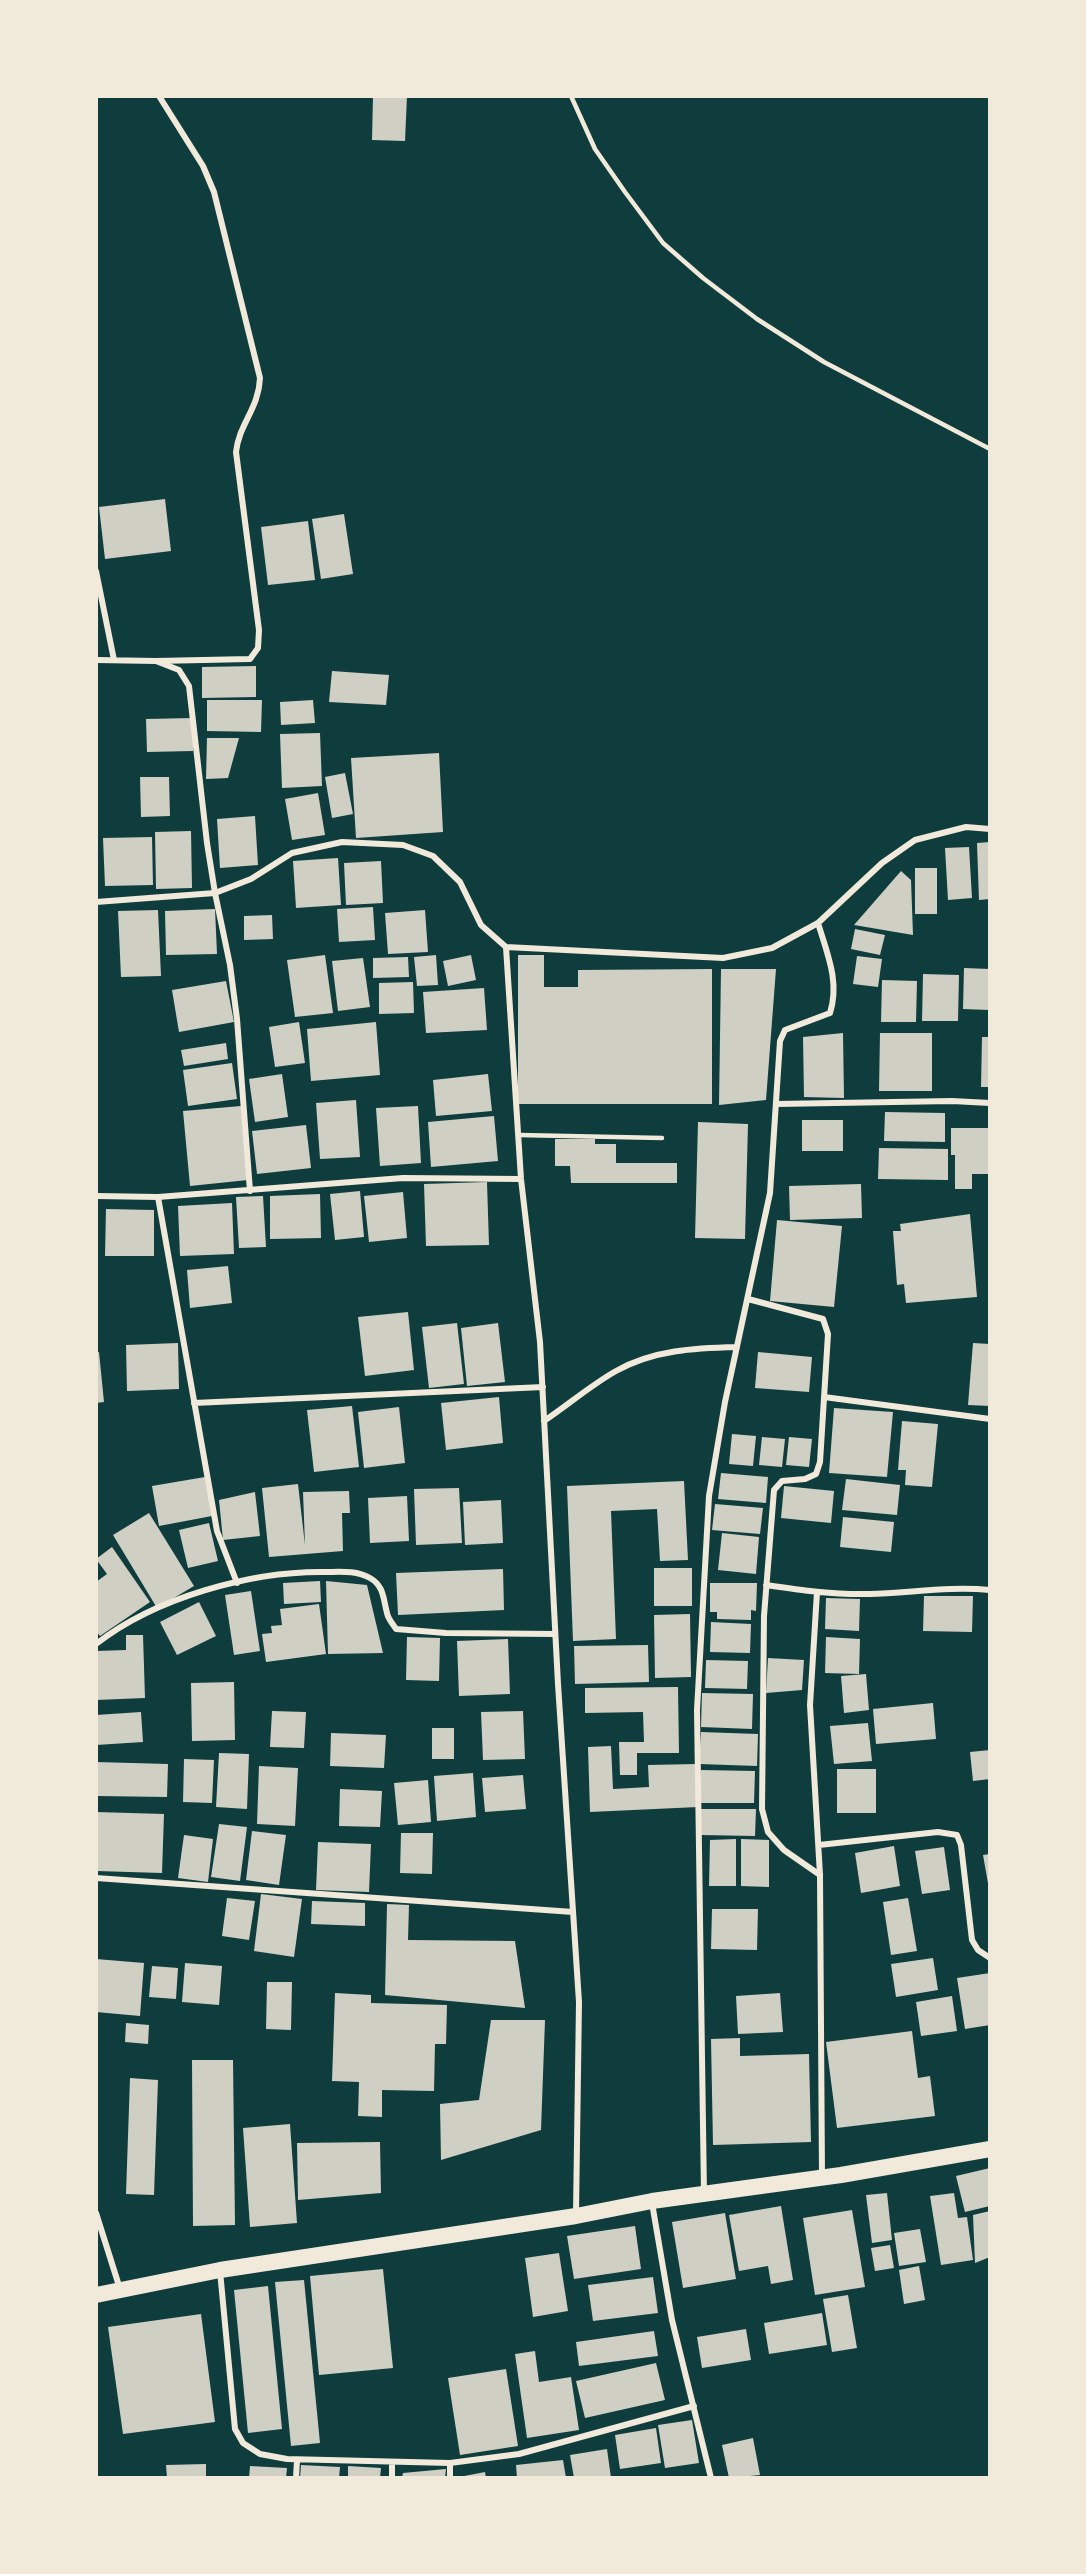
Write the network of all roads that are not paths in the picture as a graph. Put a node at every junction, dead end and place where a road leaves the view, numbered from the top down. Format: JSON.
{"nodes":[{"id":1,"x":159,"y":96,"type":"edge"},
{"id":2,"x":571,"y":96,"type":"edge"},
{"id":3,"x":990,"y":449,"type":"edge"},
{"id":4,"x":96,"y":571,"type":"edge"},
{"id":5,"x":96,"y":660,"type":"edge"},
{"id":6,"x":114,"y":660,"type":"junction"},
{"id":7,"x":156,"y":661,"type":"junction"},
{"id":8,"x":990,"y":829,"type":"edge"},
{"id":9,"x":215,"y":893,"type":"junction"},
{"id":10,"x":96,"y":902,"type":"edge"},
{"id":11,"x":818,"y":923,"type":"junction"},
{"id":12,"x":506,"y":947,"type":"junction"},
{"id":13,"x":990,"y":1103,"type":"edge"},
{"id":14,"x":776,"y":1104,"type":"junction"},
{"id":15,"x":519,"y":1135,"type":"junction"},
{"id":16,"x":662,"y":1138,"type":"dead end"},
{"id":17,"x":521,"y":1179,"type":"junction"},
{"id":18,"x":250,"y":1191,"type":"junction"},
{"id":19,"x":96,"y":1196,"type":"edge"},
{"id":20,"x":158,"y":1197,"type":"junction"},
{"id":21,"x":748,"y":1299,"type":"junction"},
{"id":22,"x":737,"y":1347,"type":"junction"},
{"id":23,"x":543,"y":1387,"type":"junction"},
{"id":24,"x":824,"y":1396,"type":"junction"},
{"id":25,"x":194,"y":1403,"type":"junction"},
{"id":26,"x":990,"y":1419,"type":"edge"},
{"id":27,"x":544,"y":1421,"type":"junction"},
{"id":28,"x":237,"y":1582,"type":"junction"},
{"id":29,"x":766,"y":1585,"type":"junction"},
{"id":30,"x":990,"y":1590,"type":"edge"},
{"id":31,"x":817,"y":1592,"type":"junction"},
{"id":32,"x":555,"y":1634,"type":"junction"},
{"id":33,"x":96,"y":1644,"type":"edge"},
{"id":34,"x":819,"y":1845,"type":"junction"},
{"id":35,"x":820,"y":1875,"type":"junction"},
{"id":36,"x":96,"y":1878,"type":"edge"},
{"id":37,"x":573,"y":1912,"type":"junction"},
{"id":38,"x":990,"y":1958,"type":"edge"},
{"id":39,"x":990,"y":2150,"type":"edge"},
{"id":40,"x":822,"y":2178,"type":"junction"},
{"id":41,"x":704,"y":2194,"type":"junction"},
{"id":42,"x":652,"y":2201,"type":"junction"},
{"id":43,"x":96,"y":2213,"type":"edge"},
{"id":44,"x":576,"y":2216,"type":"junction"},
{"id":45,"x":220,"y":2271,"type":"junction"},
{"id":46,"x":120,"y":2289,"type":"junction"},
{"id":47,"x":96,"y":2295,"type":"edge"},
{"id":48,"x":694,"y":2406,"type":"junction"},
{"id":49,"x":297,"y":2460,"type":"junction"},
{"id":50,"x":392,"y":2462,"type":"junction"},
{"id":51,"x":450,"y":2463,"type":"junction"},
{"id":52,"x":296,"y":2478,"type":"edge"},
{"id":53,"x":392,"y":2478,"type":"edge"},
{"id":54,"x":450,"y":2478,"type":"edge"},
{"id":55,"x":711,"y":2478,"type":"edge"}],
"edges":[{"from":1,"to":7,"type":"street"},
{"from":2,"to":3,"type":"lane"},
{"from":4,"to":6,"type":"street"},
{"from":5,"to":6,"type":"street"},
{"from":6,"to":7,"type":"street"},
{"from":7,"to":9,"type":"street"},
{"from":8,"to":11,"type":"street"},
{"from":9,"to":10,"type":"street"},
{"from":9,"to":12,"type":"street"},
{"from":9,"to":18,"type":"street"},
{"from":11,"to":12,"type":"street"},
{"from":11,"to":14,"type":"street"},
{"from":12,"to":15,"type":"street"},
{"from":13,"to":14,"type":"street"},
{"from":14,"to":21,"type":"street"},
{"from":15,"to":16,"type":"lane"},
{"from":15,"to":17,"type":"street"},
{"from":17,"to":18,"type":"street"},
{"from":17,"to":23,"type":"street"},
{"from":18,"to":20,"type":"street"},
{"from":19,"to":20,"type":"street"},
{"from":20,"to":25,"type":"street"},
{"from":21,"to":22,"type":"street"},
{"from":21,"to":24,"type":"street"},
{"from":22,"to":27,"type":"street"},
{"from":22,"to":41,"type":"street"},
{"from":23,"to":25,"type":"street"},
{"from":23,"to":27,"type":"street"},
{"from":24,"to":26,"type":"street"},
{"from":24,"to":29,"type":"street"},
{"from":25,"to":28,"type":"street"},
{"from":27,"to":32,"type":"street"},
{"from":28,"to":32,"type":"street"},
{"from":28,"to":33,"type":"street"},
{"from":29,"to":31,"type":"street"},
{"from":29,"to":35,"type":"street"},
{"from":30,"to":31,"type":"street"},
{"from":31,"to":34,"type":"street"},
{"from":32,"to":37,"type":"street"},
{"from":34,"to":35,"type":"street"},
{"from":34,"to":38,"type":"street"},
{"from":35,"to":40,"type":"street"},
{"from":36,"to":37,"type":"street"},
{"from":37,"to":44,"type":"street"},
{"from":39,"to":40,"type":"highway"},
{"from":40,"to":41,"type":"highway"},
{"from":41,"to":42,"type":"highway"},
{"from":42,"to":44,"type":"highway"},
{"from":42,"to":48,"type":"street"},
{"from":43,"to":46,"type":"street"},
{"from":44,"to":45,"type":"highway"},
{"from":45,"to":46,"type":"highway"},
{"from":45,"to":49,"type":"street"},
{"from":46,"to":47,"type":"highway"},
{"from":48,"to":51,"type":"street"},
{"from":48,"to":55,"type":"street"},
{"from":49,"to":50,"type":"street"},
{"from":49,"to":52,"type":"street"},
{"from":50,"to":51,"type":"street"},
{"from":50,"to":53,"type":"street"},
{"from":51,"to":54,"type":"street"}]}
